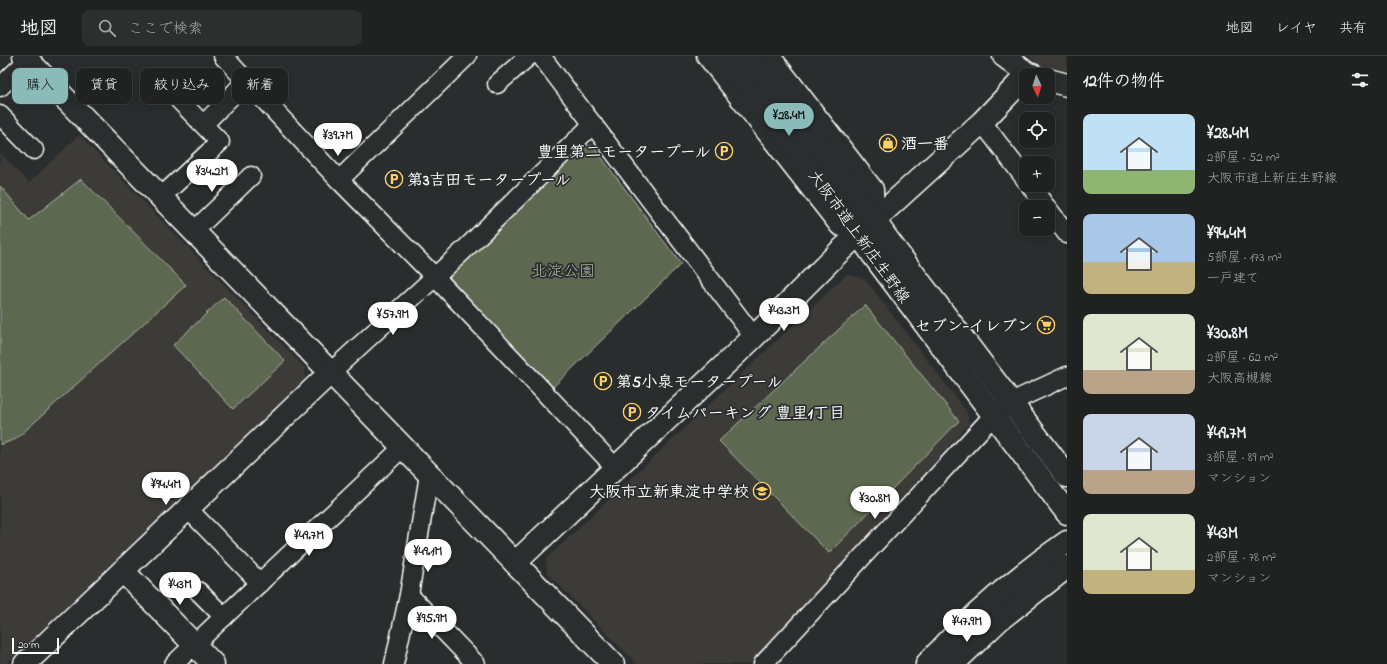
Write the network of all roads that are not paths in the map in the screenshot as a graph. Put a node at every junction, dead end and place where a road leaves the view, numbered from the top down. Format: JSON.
{"nodes":[{"id":1,"x":223,"y":56,"type":"edge"},
{"id":2,"x":467,"y":56,"type":"edge"},
{"id":3,"x":529,"y":56,"type":"edge"},
{"id":4,"x":541,"y":56,"type":"edge"},
{"id":5,"x":706,"y":56,"type":"edge"},
{"id":6,"x":724,"y":56,"type":"edge"},
{"id":7,"x":749,"y":56,"type":"edge"},
{"id":8,"x":771,"y":56,"type":"edge"},
{"id":9,"x":1004,"y":56,"type":"edge"},
{"id":10,"x":26,"y":58,"type":"edge"},
{"id":11,"x":234,"y":68,"type":"edge"},
{"id":12,"x":1021,"y":68,"type":"edge"},
{"id":13,"x":1055,"y":82,"type":"edge"},
{"id":14,"x":497,"y":84,"type":"dead end"},
{"id":15,"x":1067,"y":85,"type":"edge"},
{"id":16,"x":0,"y":87,"type":"edge"},
{"id":17,"x":1019,"y":88,"type":"edge"},
{"id":18,"x":232,"y":95,"type":"edge"},
{"id":19,"x":183,"y":104,"type":"edge"},
{"id":20,"x":268,"y":104,"type":"edge"},
{"id":21,"x":0,"y":115,"type":"edge"},
{"id":22,"x":982,"y":122,"type":"junction"},
{"id":23,"x":204,"y":124,"type":"junction"},
{"id":24,"x":593,"y":124,"type":"junction"},
{"id":25,"x":34,"y":150,"type":"dead end"},
{"id":26,"x":1019,"y":171,"type":"edge"},
{"id":27,"x":251,"y":176,"type":"dead end"},
{"id":28,"x":339,"y":180,"type":"junction"},
{"id":29,"x":161,"y":197,"type":"junction"},
{"id":30,"x":1055,"y":218,"type":"edge"},
{"id":31,"x":867,"y":227,"type":"junction"},
{"id":32,"x":194,"y":232,"type":"junction"},
{"id":33,"x":1067,"y":234,"type":"edge"},
{"id":34,"x":435,"y":277,"type":"junction"},
{"id":35,"x":754,"y":337,"type":"junction"},
{"id":36,"x":331,"y":372,"type":"junction"},
{"id":37,"x":1067,"y":376,"type":"edge"},
{"id":38,"x":1011,"y":402,"type":"junction"},
{"id":39,"x":993,"y":416,"type":"junction"},
{"id":40,"x":402,"y":448,"type":"junction"},
{"id":41,"x":615,"y":467,"type":"junction"},
{"id":42,"x":428,"y":475,"type":"junction"},
{"id":43,"x":1067,"y":476,"type":"edge"},
{"id":44,"x":188,"y":509,"type":"junction"},
{"id":45,"x":1067,"y":513,"type":"edge"},
{"id":46,"x":1067,"y":542,"type":"edge"},
{"id":47,"x":515,"y":562,"type":"junction"},
{"id":48,"x":1067,"y":567,"type":"edge"},
{"id":49,"x":123,"y":571,"type":"junction"},
{"id":50,"x":260,"y":583,"type":"junction"},
{"id":51,"x":198,"y":591,"type":"dead end"},
{"id":52,"x":409,"y":595,"type":"junction"},
{"id":53,"x":224,"y":617,"type":"junction"},
{"id":54,"x":195,"y":644,"type":"junction"},
{"id":55,"x":956,"y":657,"type":"edge"},
{"id":56,"x":25,"y":664,"type":"edge"},
{"id":57,"x":174,"y":664,"type":"edge"},
{"id":58,"x":213,"y":664,"type":"edge"},
{"id":59,"x":394,"y":664,"type":"edge"},
{"id":60,"x":476,"y":664,"type":"edge"},
{"id":61,"x":613,"y":664,"type":"edge"},
{"id":62,"x":763,"y":664,"type":"edge"},
{"id":63,"x":926,"y":664,"type":"edge"}],
"edges":[{"from":1,"to":11,"type":"street"},
{"from":2,"to":28,"type":"street"},
{"from":3,"to":14,"type":"street"},
{"from":4,"to":24,"type":"street"},
{"from":5,"to":31,"type":"street"},
{"from":6,"to":31,"type":"street","name":"大阪市道上新庄生野線"},
{"from":7,"to":31,"type":"street","name":"大阪市道上新庄生野線"},
{"from":8,"to":31,"type":"street"},
{"from":9,"to":12,"type":"street"},
{"from":10,"to":16,"type":"street"},
{"from":10,"to":29,"type":"street"},
{"from":13,"to":15,"type":"street"},
{"from":17,"to":22,"type":"street"},
{"from":18,"to":23,"type":"street"},
{"from":19,"to":23,"type":"street"},
{"from":20,"to":28,"type":"street"},
{"from":21,"to":25,"type":"street"},
{"from":22,"to":26,"type":"street"},
{"from":22,"to":31,"type":"street"},
{"from":23,"to":29,"type":"street"},
{"from":24,"to":34,"type":"street"},
{"from":24,"to":35,"type":"street"},
{"from":27,"to":32,"type":"street"},
{"from":28,"to":34,"type":"street"},
{"from":29,"to":32,"type":"street"},
{"from":30,"to":33,"type":"street"},
{"from":31,"to":35,"type":"street"},
{"from":31,"to":38,"type":"street","name":"大阪市道上新庄生野線"},
{"from":31,"to":39,"type":"street","name":"大阪市道上新庄生野線"},
{"from":32,"to":36,"type":"street"},
{"from":34,"to":36,"type":"street"},
{"from":34,"to":41,"type":"street"},
{"from":35,"to":41,"type":"street"},
{"from":36,"to":40,"type":"street"},
{"from":36,"to":44,"type":"street"},
{"from":37,"to":38,"type":"street"},
{"from":38,"to":39,"type":"street"},
{"from":38,"to":43,"type":"street","name":"大阪市道上新庄生野線"},
{"from":39,"to":45,"type":"street","name":"大阪市道上新庄生野線"},
{"from":39,"to":62,"type":"street"},
{"from":40,"to":42,"type":"street"},
{"from":40,"to":50,"type":"street"},
{"from":41,"to":47,"type":"street"},
{"from":42,"to":47,"type":"street"},
{"from":42,"to":52,"type":"street"},
{"from":44,"to":49,"type":"street"},
{"from":44,"to":50,"type":"street"},
{"from":46,"to":55,"type":"street"},
{"from":47,"to":61,"type":"street"},
{"from":48,"to":55,"type":"street"},
{"from":49,"to":54,"type":"street"},
{"from":49,"to":56,"type":"street"},
{"from":50,"to":53,"type":"street"},
{"from":51,"to":53,"type":"street"},
{"from":52,"to":59,"type":"street"},
{"from":52,"to":60,"type":"street"},
{"from":53,"to":54,"type":"street"},
{"from":54,"to":57,"type":"street"},
{"from":54,"to":58,"type":"street"},
{"from":55,"to":63,"type":"street"}]}
